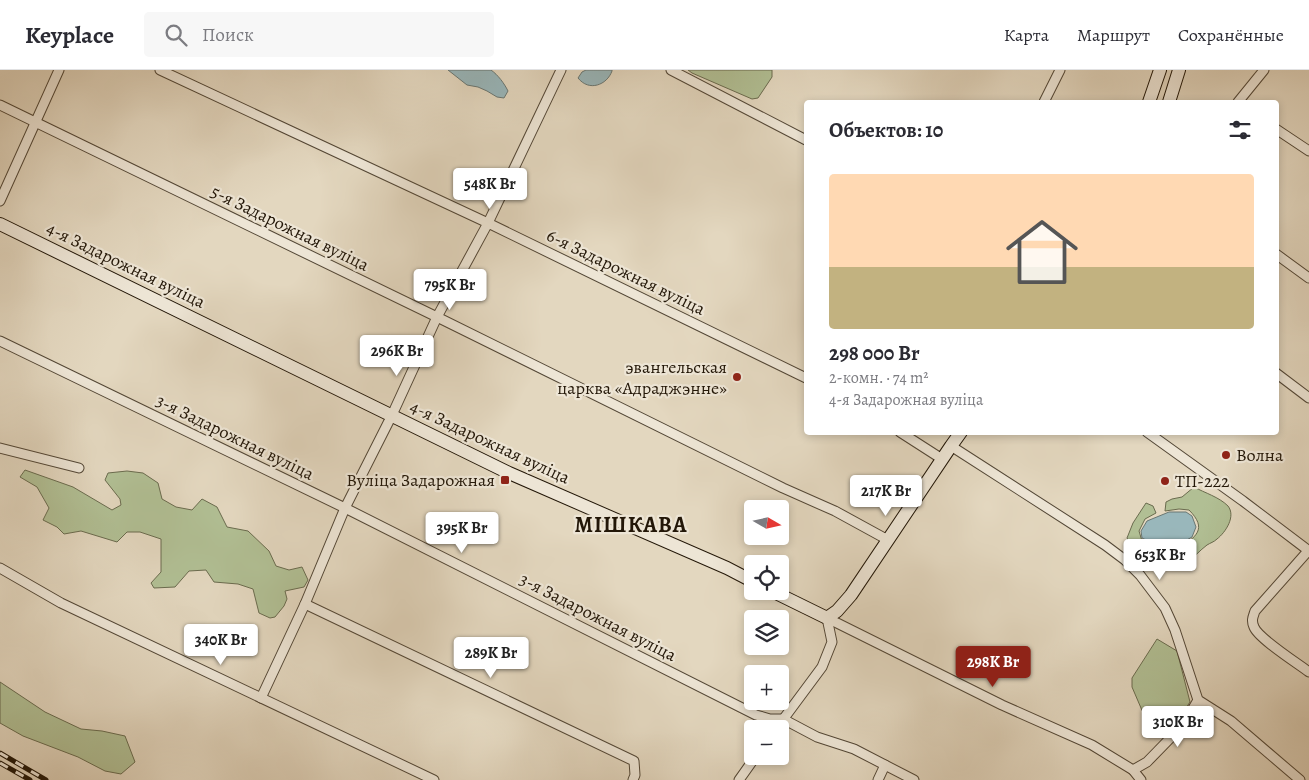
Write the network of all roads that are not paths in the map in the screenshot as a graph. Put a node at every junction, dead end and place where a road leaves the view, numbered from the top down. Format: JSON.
{"nodes":[{"id":1,"x":59,"y":70,"type":"edge"},
{"id":2,"x":160,"y":70,"type":"edge"},
{"id":3,"x":560,"y":70,"type":"edge"},
{"id":4,"x":672,"y":70,"type":"edge"},
{"id":5,"x":1060,"y":70,"type":"edge"},
{"id":6,"x":1160,"y":70,"type":"edge"},
{"id":7,"x":1179,"y":70,"type":"edge"},
{"id":8,"x":1264,"y":70,"type":"edge"},
{"id":9,"x":1045,"y":100,"type":"edge"},
{"id":10,"x":1150,"y":100,"type":"edge"},
{"id":11,"x":1170,"y":100,"type":"edge"},
{"id":12,"x":1240,"y":100,"type":"edge"},
{"id":13,"x":0,"y":105,"type":"edge"},
{"id":14,"x":35,"y":122,"type":"junction"},
{"id":15,"x":1279,"y":131,"type":"edge"},
{"id":16,"x":804,"y":139,"type":"edge"},
{"id":17,"x":1309,"y":151,"type":"edge"},
{"id":18,"x":0,"y":201,"type":"edge"},
{"id":19,"x":488,"y":223,"type":"junction"},
{"id":20,"x":0,"y":224,"type":"edge"},
{"id":21,"x":1279,"y":256,"type":"edge"},
{"id":22,"x":1309,"y":278,"type":"edge"},
{"id":23,"x":437,"y":317,"type":"junction"},
{"id":24,"x":0,"y":341,"type":"edge"},
{"id":25,"x":1279,"y":375,"type":"edge"},
{"id":26,"x":804,"y":377,"type":"edge"},
{"id":27,"x":1309,"y":398,"type":"edge"},
{"id":28,"x":392,"y":415,"type":"junction"},
{"id":29,"x":905,"y":435,"type":"edge"},
{"id":30,"x":960,"y":435,"type":"edge"},
{"id":31,"x":1151,"y":435,"type":"edge"},
{"id":32,"x":951,"y":446,"type":"junction"},
{"id":33,"x":0,"y":448,"type":"edge"},
{"id":34,"x":942,"y":459,"type":"junction"},
{"id":35,"x":80,"y":468,"type":"dead end"},
{"id":36,"x":345,"y":508,"type":"junction"},
{"id":37,"x":888,"y":540,"type":"junction"},
{"id":38,"x":1309,"y":551,"type":"edge"},
{"id":39,"x":0,"y":568,"type":"edge"},
{"id":40,"x":744,"y":577,"type":"edge"},
{"id":41,"x":789,"y":599,"type":"edge"},
{"id":42,"x":305,"y":604,"type":"junction"},
{"id":43,"x":827,"y":618,"type":"junction"},
{"id":44,"x":1309,"y":672,"type":"edge"},
{"id":45,"x":261,"y":698,"type":"junction"},
{"id":46,"x":1198,"y":700,"type":"junction"},
{"id":47,"x":783,"y":719,"type":"junction"},
{"id":48,"x":750,"y":765,"type":"edge"},
{"id":49,"x":885,"y":765,"type":"junction"},
{"id":50,"x":1133,"y":770,"type":"junction"},
{"id":51,"x":434,"y":780,"type":"edge"},
{"id":52,"x":633,"y":780,"type":"edge"},
{"id":53,"x":739,"y":780,"type":"edge"},
{"id":54,"x":878,"y":780,"type":"edge"},
{"id":55,"x":914,"y":780,"type":"edge"},
{"id":56,"x":1141,"y":780,"type":"edge"},
{"id":57,"x":1300,"y":780,"type":"edge"}],
"edges":[{"from":1,"to":14,"type":"street"},
{"from":2,"to":19,"type":"street","name":"6-я Задарожная вуліца"},
{"from":3,"to":19,"type":"street"},
{"from":4,"to":16,"type":"street"},
{"from":5,"to":9,"type":"street"},
{"from":6,"to":10,"type":"main road"},
{"from":7,"to":11,"type":"main road"},
{"from":8,"to":12,"type":"street"},
{"from":13,"to":14,"type":"street","name":"5-я Задарожная вуліца"},
{"from":14,"to":18,"type":"street"},
{"from":14,"to":23,"type":"street","name":"5-я Задарожная вуліца"},
{"from":15,"to":17,"type":"street"},
{"from":19,"to":23,"type":"street"},
{"from":19,"to":26,"type":"street","name":"6-я Задарожная вуліца"},
{"from":20,"to":28,"type":"main road","name":"4-я Задарожная вуліца"},
{"from":21,"to":22,"type":"street"},
{"from":23,"to":28,"type":"street"},
{"from":23,"to":37,"type":"street","name":"5-я Задарожная вуліца"},
{"from":24,"to":36,"type":"street","name":"3-я Задарожная вуліца"},
{"from":25,"to":27,"type":"street"},
{"from":28,"to":36,"type":"street"},
{"from":28,"to":40,"type":"main road","name":"4-я Задарожная вуліца"},
{"from":29,"to":34,"type":"street"},
{"from":30,"to":32,"type":"main road"},
{"from":31,"to":38,"type":"street"},
{"from":32,"to":34,"type":"main road"},
{"from":32,"to":46,"type":"street"},
{"from":33,"to":35,"type":"street"},
{"from":34,"to":37,"type":"main road"},
{"from":36,"to":42,"type":"street"},
{"from":36,"to":47,"type":"street","name":"3-я Задарожная вуліца"},
{"from":37,"to":43,"type":"main road"},
{"from":38,"to":44,"type":"street"},
{"from":39,"to":45,"type":"street"},
{"from":41,"to":43,"type":"main road"},
{"from":42,"to":45,"type":"street"},
{"from":42,"to":52,"type":"street"},
{"from":43,"to":47,"type":"street"},
{"from":43,"to":50,"type":"street"},
{"from":45,"to":51,"type":"street"},
{"from":46,"to":50,"type":"street"},
{"from":46,"to":57,"type":"street"},
{"from":47,"to":49,"type":"street","name":"3-я Задарожная вуліца"},
{"from":48,"to":53,"type":"street"},
{"from":49,"to":54,"type":"street"},
{"from":49,"to":55,"type":"street","name":"3-я Задарожная вуліца"},
{"from":50,"to":56,"type":"street"}]}
